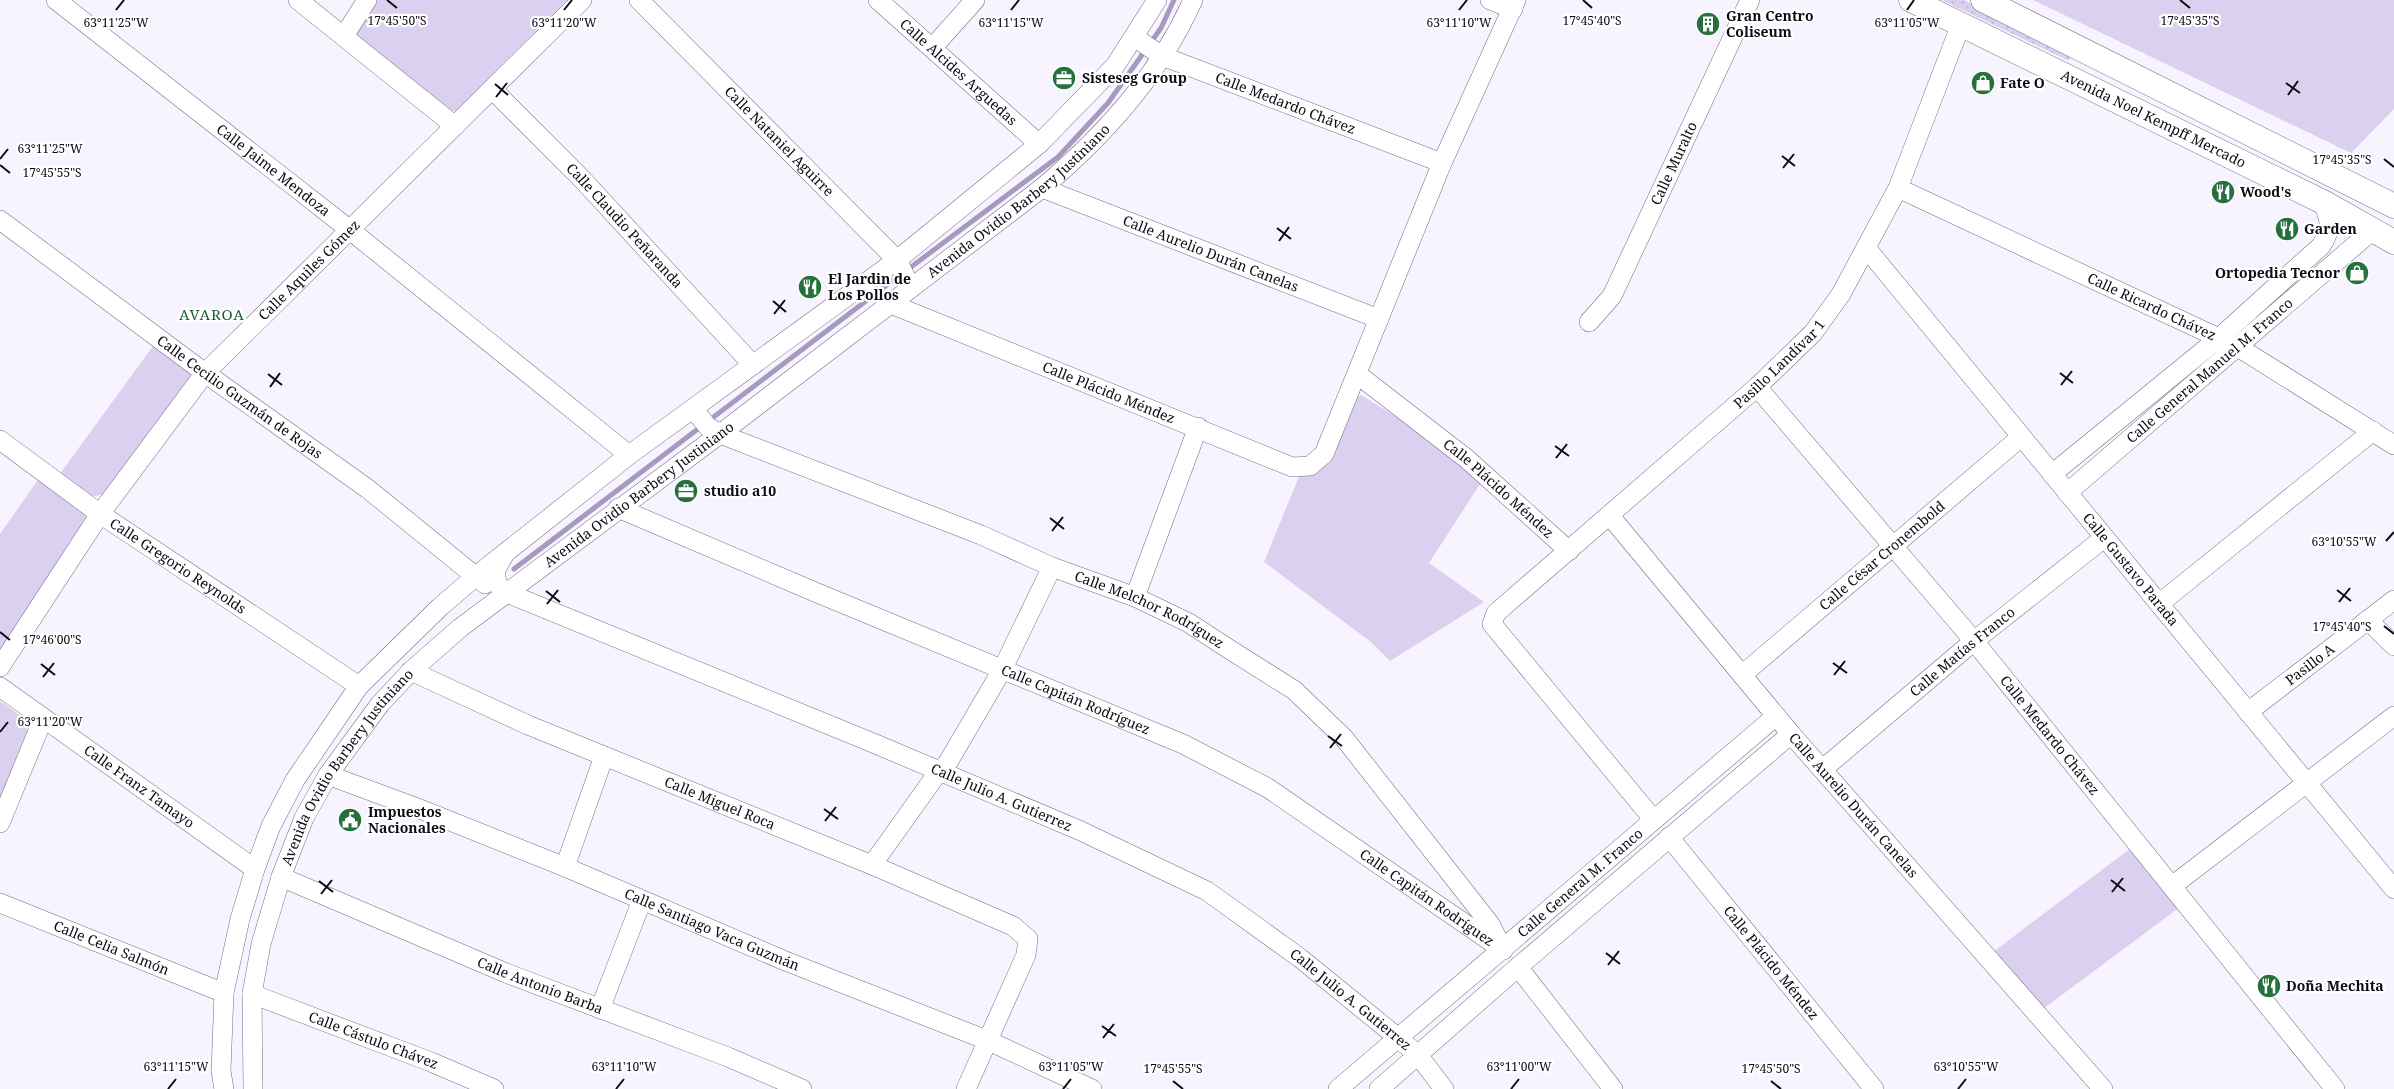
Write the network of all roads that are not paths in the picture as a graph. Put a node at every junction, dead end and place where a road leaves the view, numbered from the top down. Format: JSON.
{"nodes":[{"id":1,"x":56,"y":0,"type":"edge"},
{"id":2,"x":298,"y":0,"type":"edge"},
{"id":3,"x":367,"y":0,"type":"edge"},
{"id":4,"x":582,"y":0,"type":"edge"},
{"id":5,"x":639,"y":0,"type":"edge"},
{"id":6,"x":878,"y":0,"type":"edge"},
{"id":7,"x":976,"y":0,"type":"edge"},
{"id":8,"x":1157,"y":0,"type":"edge"},
{"id":9,"x":1193,"y":0,"type":"edge"},
{"id":10,"x":1490,"y":0,"type":"edge"},
{"id":11,"x":1750,"y":0,"type":"edge"},
{"id":12,"x":1911,"y":0,"type":"edge"},
{"id":13,"x":1983,"y":0,"type":"edge"},
{"id":14,"x":1514,"y":5,"type":"edge"},
{"id":15,"x":1961,"y":24,"type":"junction"},
{"id":16,"x":344,"y":36,"type":"junction"},
{"id":17,"x":1148,"y":47,"type":"junction"},
{"id":18,"x":933,"y":48,"type":"junction"},
{"id":19,"x":2088,"y":52,"type":"junction"},
{"id":20,"x":2075,"y":80,"type":"junction"},
{"id":21,"x":493,"y":90,"type":"junction"},
{"id":22,"x":455,"y":126,"type":"junction"},
{"id":23,"x":1039,"y":144,"type":"junction"},
{"id":24,"x":1442,"y":163,"type":"junction"},
{"id":25,"x":1042,"y":188,"type":"junction"},
{"id":26,"x":1898,"y":188,"type":"junction"},
{"id":27,"x":2323,"y":202,"type":"junction"},
{"id":28,"x":2393,"y":203,"type":"edge"},
{"id":29,"x":0,"y":220,"type":"edge"},
{"id":30,"x":2374,"y":229,"type":"junction"},
{"id":31,"x":350,"y":230,"type":"junction"},
{"id":32,"x":2394,"y":242,"type":"edge"},
{"id":33,"x":1867,"y":250,"type":"junction"},
{"id":34,"x":903,"y":273,"type":"junction"},
{"id":35,"x":891,"y":304,"type":"junction"},
{"id":36,"x":1379,"y":319,"type":"junction"},
{"id":37,"x":1589,"y":322,"type":"dead end"},
{"id":38,"x":2219,"y":338,"type":"junction"},
{"id":39,"x":2238,"y":347,"type":"junction"},
{"id":40,"x":753,"y":365,"type":"junction"},
{"id":41,"x":205,"y":373,"type":"junction"},
{"id":42,"x":1357,"y":374,"type":"junction"},
{"id":43,"x":1757,"y":386,"type":"junction"},
{"id":44,"x":705,"y":422,"type":"junction"},
{"id":45,"x":1198,"y":427,"type":"junction"},
{"id":46,"x":2373,"y":431,"type":"junction"},
{"id":47,"x":2021,"y":436,"type":"junction"},
{"id":48,"x":0,"y":440,"type":"edge"},
{"id":49,"x":2394,"y":444,"type":"edge"},
{"id":50,"x":628,"y":455,"type":"junction"},
{"id":51,"x":2052,"y":474,"type":"junction"},
{"id":52,"x":2067,"y":493,"type":"junction"},
{"id":53,"x":618,"y":508,"type":"junction"},
{"id":54,"x":100,"y":514,"type":"junction"},
{"id":55,"x":1610,"y":516,"type":"junction"},
{"id":56,"x":2104,"y":538,"type":"junction"},
{"id":57,"x":1894,"y":546,"type":"junction"},
{"id":58,"x":1569,"y":551,"type":"junction"},
{"id":59,"x":504,"y":554,"type":"junction"},
{"id":60,"x":1052,"y":566,"type":"junction"},
{"id":61,"x":476,"y":576,"type":"junction"},
{"id":62,"x":507,"y":593,"type":"junction"},
{"id":63,"x":1135,"y":597,"type":"junction"},
{"id":64,"x":2394,"y":600,"type":"edge"},
{"id":65,"x":2159,"y":604,"type":"junction"},
{"id":66,"x":482,"y":611,"type":"junction"},
{"id":67,"x":2368,"y":620,"type":"junction"},
{"id":68,"x":1974,"y":641,"type":"junction"},
{"id":69,"x":2394,"y":646,"type":"edge"},
{"id":70,"x":0,"y":667,"type":"edge"},
{"id":71,"x":1002,"y":670,"type":"junction"},
{"id":72,"x":411,"y":671,"type":"junction"},
{"id":73,"x":1742,"y":675,"type":"junction"},
{"id":74,"x":359,"y":686,"type":"junction"},
{"id":75,"x":0,"y":687,"type":"edge"},
{"id":76,"x":2248,"y":712,"type":"junction"},
{"id":77,"x":1776,"y":716,"type":"junction"},
{"id":78,"x":2394,"y":716,"type":"edge"},
{"id":79,"x":43,"y":719,"type":"junction"},
{"id":80,"x":1791,"y":734,"type":"junction"},
{"id":81,"x":604,"y":756,"type":"junction"},
{"id":82,"x":1723,"y":761,"type":"junction"},
{"id":83,"x":1823,"y":769,"type":"junction"},
{"id":84,"x":939,"y":771,"type":"junction"},
{"id":85,"x":328,"y":775,"type":"junction"},
{"id":86,"x":1739,"y":778,"type":"junction"},
{"id":87,"x":2307,"y":783,"type":"junction"},
{"id":88,"x":1653,"y":819,"type":"junction"},
{"id":89,"x":0,"y":823,"type":"edge"},
{"id":90,"x":1669,"y":837,"type":"junction"},
{"id":91,"x":872,"y":865,"type":"junction"},
{"id":92,"x":565,"y":867,"type":"junction"},
{"id":93,"x":255,"y":869,"type":"junction"},
{"id":94,"x":281,"y":876,"type":"junction"},
{"id":95,"x":2172,"y":886,"type":"junction"},
{"id":96,"x":2394,"y":889,"type":"edge"},
{"id":97,"x":642,"y":900,"type":"junction"},
{"id":98,"x":0,"y":903,"type":"edge"},
{"id":99,"x":1503,"y":950,"type":"junction"},
{"id":100,"x":1518,"y":967,"type":"junction"},
{"id":101,"x":224,"y":992,"type":"junction"},
{"id":102,"x":252,"y":994,"type":"junction"},
{"id":103,"x":600,"y":1009,"type":"junction"},
{"id":104,"x":1398,"y":1037,"type":"junction"},
{"id":105,"x":989,"y":1041,"type":"junction"},
{"id":106,"x":1418,"y":1055,"type":"junction"},
{"id":107,"x":224,"y":1089,"type":"edge"},
{"id":108,"x":253,"y":1089,"type":"edge"},
{"id":109,"x":494,"y":1089,"type":"edge"},
{"id":110,"x":802,"y":1089,"type":"edge"},
{"id":111,"x":966,"y":1089,"type":"edge"},
{"id":112,"x":1092,"y":1089,"type":"edge"},
{"id":113,"x":1338,"y":1089,"type":"edge"},
{"id":114,"x":1379,"y":1089,"type":"edge"},
{"id":115,"x":1444,"y":1089,"type":"edge"},
{"id":116,"x":1613,"y":1089,"type":"edge"},
{"id":117,"x":1874,"y":1089,"type":"edge"},
{"id":118,"x":2103,"y":1089,"type":"edge"},
{"id":119,"x":2335,"y":1089,"type":"edge"}],
"edges":[{"from":1,"to":31,"type":"street","name":"Calle Jaime Mendoza"},
{"from":2,"to":16,"type":"street"},
{"from":3,"to":16,"type":"street"},
{"from":4,"to":21,"type":"street","name":"Calle Aquiles Gómez"},
{"from":5,"to":34,"type":"street","name":"Calle Nataniel Aguirre"},
{"from":6,"to":18,"type":"street","name":"Calle Alcides Arguedas"},
{"from":7,"to":18,"type":"street"},
{"from":8,"to":17,"type":"street","name":"Avenida Ovidio Barbery Justiniano"},
{"from":9,"to":17,"type":"street","name":"Avenida Ovidio Barbery Justiniano"},
{"from":10,"to":14,"type":"street"},
{"from":11,"to":37,"type":"street","name":"Calle Muralto"},
{"from":12,"to":15,"type":"main road","name":"Avenida Noel Kempff Mercado"},
{"from":13,"to":19,"type":"main road"},
{"from":14,"to":24,"type":"street"},
{"from":15,"to":20,"type":"main road","name":"Avenida Noel Kempff Mercado"},
{"from":15,"to":26,"type":"street","name":"Pasillo Landívar 1"},
{"from":16,"to":22,"type":"street"},
{"from":17,"to":23,"type":"street","name":"Avenida Ovidio Barbery Justiniano"},
{"from":17,"to":24,"type":"street","name":"Calle Medardo Chávez"},
{"from":17,"to":25,"type":"street","name":"Avenida Ovidio Barbery Justiniano"},
{"from":18,"to":23,"type":"street","name":"Calle Alcides Arguedas"},
{"from":19,"to":20,"type":"main road"},
{"from":19,"to":28,"type":"main road"},
{"from":20,"to":27,"type":"main road","name":"Avenida Noel Kempff Mercado"},
{"from":21,"to":22,"type":"street","name":"Calle Aquiles Gómez"},
{"from":21,"to":40,"type":"street","name":"Calle Claudio Peñaranda"},
{"from":22,"to":31,"type":"street","name":"Calle Aquiles Gómez"},
{"from":23,"to":34,"type":"street","name":"Avenida Ovidio Barbery Justiniano"},
{"from":24,"to":36,"type":"street"},
{"from":25,"to":34,"type":"street","name":"Avenida Ovidio Barbery Justiniano"},
{"from":25,"to":36,"type":"street","name":"Calle Aurelio Durán Canelas"},
{"from":26,"to":33,"type":"street","name":"Pasillo Landívar 1"},
{"from":26,"to":38,"type":"street","name":"Calle Ricardo Chávez"},
{"from":27,"to":30,"type":"main road","name":"Avenida Noel Kempff Mercado"},
{"from":27,"to":38,"type":"street","name":"Calle General Manuel M. Franco"},
{"from":29,"to":41,"type":"street","name":"Calle Cecilio Guzmán de Rojas"},
{"from":30,"to":32,"type":"main road","name":"Avenida Noel Kempff Mercado"},
{"from":30,"to":39,"type":"street","name":"Calle General Manuel M. Franco"},
{"from":31,"to":41,"type":"street","name":"Calle Aquiles Gómez"},
{"from":31,"to":50,"type":"street","name":"Calle Jaime Mendoza"},
{"from":33,"to":43,"type":"street","name":"Pasillo Landívar 1"},
{"from":33,"to":47,"type":"street","name":"Calle Gustavo Parada"},
{"from":34,"to":35,"type":"street","name":"Avenida Ovidio Barbery Justiniano"},
{"from":34,"to":40,"type":"street","name":"Avenida Ovidio Barbery Justiniano"},
{"from":35,"to":44,"type":"street","name":"Avenida Ovidio Barbery Justiniano"},
{"from":35,"to":45,"type":"street","name":"Calle Plácido Méndez"},
{"from":36,"to":42,"type":"street"},
{"from":38,"to":39,"type":"street","name":"Calle Ricardo Chávez"},
{"from":38,"to":51,"type":"street","name":"Calle General Manuel M. Franco"},
{"from":39,"to":46,"type":"street","name":"Calle Ricardo Chávez"},
{"from":39,"to":52,"type":"street","name":"Calle General Manuel M. Franco"},
{"from":40,"to":44,"type":"street","name":"Avenida Ovidio Barbery Justiniano"},
{"from":41,"to":54,"type":"street","name":"Calle Aquiles Gómez"},
{"from":41,"to":61,"type":"street","name":"Calle Cecilio Guzmán de Rojas"},
{"from":42,"to":45,"type":"street","name":"Calle Plácido Méndez"},
{"from":42,"to":58,"type":"street","name":"Calle Plácido Méndez"},
{"from":43,"to":55,"type":"street","name":"Pasillo Landívar 1"},
{"from":43,"to":57,"type":"street","name":"Calle Medardo Chávez"},
{"from":44,"to":50,"type":"street","name":"Avenida Ovidio Barbery Justiniano"},
{"from":44,"to":53,"type":"street","name":"Avenida Ovidio Barbery Justiniano"},
{"from":44,"to":60,"type":"street","name":"Calle Melchor Rodríguez"},
{"from":45,"to":63,"type":"street"},
{"from":46,"to":49,"type":"street","name":"Calle Ricardo Chávez"},
{"from":46,"to":65,"type":"street"},
{"from":47,"to":51,"type":"street","name":"Calle Gustavo Parada"},
{"from":47,"to":57,"type":"street","name":"Calle César Cronembold"},
{"from":48,"to":54,"type":"street","name":"Calle Gregorio Reynolds"},
{"from":50,"to":59,"type":"street","name":"Avenida Ovidio Barbery Justiniano"},
{"from":51,"to":52,"type":"street","name":"Calle Gustavo Parada"},
{"from":52,"to":56,"type":"street","name":"Calle Gustavo Parada"},
{"from":53,"to":62,"type":"street","name":"Avenida Ovidio Barbery Justiniano"},
{"from":53,"to":71,"type":"street","name":"Calle Capitán Rodríguez"},
{"from":54,"to":70,"type":"street","name":"Calle Aquiles Gómez"},
{"from":54,"to":74,"type":"street","name":"Calle Gregorio Reynolds"},
{"from":55,"to":58,"type":"street","name":"Pasillo Landívar 1"},
{"from":55,"to":73,"type":"street","name":"Calle Aurelio Durán Canelas"},
{"from":56,"to":65,"type":"street","name":"Calle Gustavo Parada"},
{"from":56,"to":68,"type":"street","name":"Calle Matías Franco"},
{"from":57,"to":68,"type":"street","name":"Calle Medardo Chávez"},
{"from":57,"to":73,"type":"street","name":"Calle César Cronembold"},
{"from":58,"to":88,"type":"street","name":"Pasillo Landívar 1"},
{"from":59,"to":61,"type":"street","name":"Avenida Ovidio Barbery Justiniano"},
{"from":59,"to":62,"type":"street"},
{"from":60,"to":63,"type":"street","name":"Calle Melchor Rodríguez"},
{"from":60,"to":71,"type":"street"},
{"from":61,"to":66,"type":"street"},
{"from":61,"to":74,"type":"street","name":"Avenida Ovidio Barbery Justiniano"},
{"from":62,"to":66,"type":"street","name":"Avenida Ovidio Barbery Justiniano"},
{"from":62,"to":84,"type":"street","name":"Calle Julio A. Gutierrez"},
{"from":63,"to":99,"type":"street","name":"Calle Melchor Rodríguez"},
{"from":64,"to":67,"type":"street","name":"Pasillo A"},
{"from":65,"to":76,"type":"street","name":"Calle Gustavo Parada"},
{"from":66,"to":72,"type":"street","name":"Avenida Ovidio Barbery Justiniano"},
{"from":67,"to":69,"type":"street"},
{"from":67,"to":76,"type":"street","name":"Pasillo A"},
{"from":68,"to":83,"type":"street","name":"Calle Matías Franco"},
{"from":68,"to":95,"type":"street","name":"Calle Medardo Chávez"},
{"from":71,"to":84,"type":"street"},
{"from":71,"to":99,"type":"street","name":"Calle Capitán Rodríguez"},
{"from":72,"to":81,"type":"street","name":"Calle Miguel Roca"},
{"from":72,"to":85,"type":"street","name":"Avenida Ovidio Barbery Justiniano"},
{"from":73,"to":77,"type":"street","name":"Calle Aurelio Durán Canelas"},
{"from":74,"to":93,"type":"street","name":"Avenida Ovidio Barbery Justiniano"},
{"from":75,"to":79,"type":"street","name":"Calle Franz Tamayo"},
{"from":76,"to":87,"type":"street","name":"Calle Gustavo Parada"},
{"from":77,"to":80,"type":"street","name":"Calle Aurelio Durán Canelas"},
{"from":77,"to":82,"type":"street","name":"Calle General M. Franco"},
{"from":78,"to":87,"type":"street"},
{"from":79,"to":89,"type":"street"},
{"from":79,"to":93,"type":"street","name":"Calle Franz Tamayo"},
{"from":80,"to":83,"type":"street","name":"Calle Aurelio Durán Canelas"},
{"from":80,"to":86,"type":"street","name":"Calle General M. Franco"},
{"from":81,"to":91,"type":"street","name":"Calle Miguel Roca"},
{"from":81,"to":92,"type":"street"},
{"from":82,"to":86,"type":"street"},
{"from":82,"to":88,"type":"street","name":"Calle General M. Franco"},
{"from":83,"to":118,"type":"street","name":"Calle Aurelio Durán Canelas"},
{"from":84,"to":91,"type":"street"},
{"from":84,"to":104,"type":"street","name":"Calle Julio A. Gutierrez"},
{"from":85,"to":92,"type":"street","name":"Calle Santiago Vaca Guzmán"},
{"from":85,"to":94,"type":"street","name":"Avenida Ovidio Barbery Justiniano"},
{"from":86,"to":90,"type":"street","name":"Calle General M. Franco"},
{"from":87,"to":95,"type":"street"},
{"from":87,"to":96,"type":"street","name":"Calle Gustavo Parada"},
{"from":88,"to":99,"type":"street","name":"Calle General M. Franco"},
{"from":90,"to":100,"type":"street","name":"Calle General M. Franco"},
{"from":90,"to":117,"type":"street","name":"Calle Plácido Méndez"},
{"from":91,"to":105,"type":"street","name":"Calle Miguel Roca"},
{"from":92,"to":97,"type":"street","name":"Calle Santiago Vaca Guzmán"},
{"from":93,"to":101,"type":"street","name":"Avenida Ovidio Barbery Justiniano"},
{"from":94,"to":102,"type":"street","name":"Avenida Ovidio Barbery Justiniano"},
{"from":94,"to":103,"type":"street","name":"Calle Antonio Barba"},
{"from":95,"to":119,"type":"street","name":"Calle Medardo Chávez"},
{"from":97,"to":103,"type":"street"},
{"from":97,"to":105,"type":"street","name":"Calle Santiago Vaca Guzmán"},
{"from":98,"to":101,"type":"street","name":"Calle Celia Salmón"},
{"from":99,"to":104,"type":"street","name":"Calle General M. Franco"},
{"from":100,"to":106,"type":"street","name":"Calle General M. Franco"},
{"from":100,"to":116,"type":"street"},
{"from":101,"to":107,"type":"street","name":"Avenida Ovidio Barbery Justiniano"},
{"from":102,"to":108,"type":"street","name":"Avenida Ovidio Barbery Justiniano"},
{"from":102,"to":109,"type":"street","name":"Calle Cástulo Chávez"},
{"from":103,"to":110,"type":"street","name":"Calle Antonio Barba"},
{"from":104,"to":106,"type":"street","name":"Calle Julio A. Gutierrez"},
{"from":104,"to":113,"type":"street","name":"Calle General M. Franco"},
{"from":105,"to":111,"type":"street"},
{"from":105,"to":112,"type":"street","name":"Calle Santiago Vaca Guzmán"},
{"from":106,"to":114,"type":"street","name":"Calle General M. Franco"},
{"from":106,"to":115,"type":"street","name":"Calle Julio A. Gutierrez"}]}
